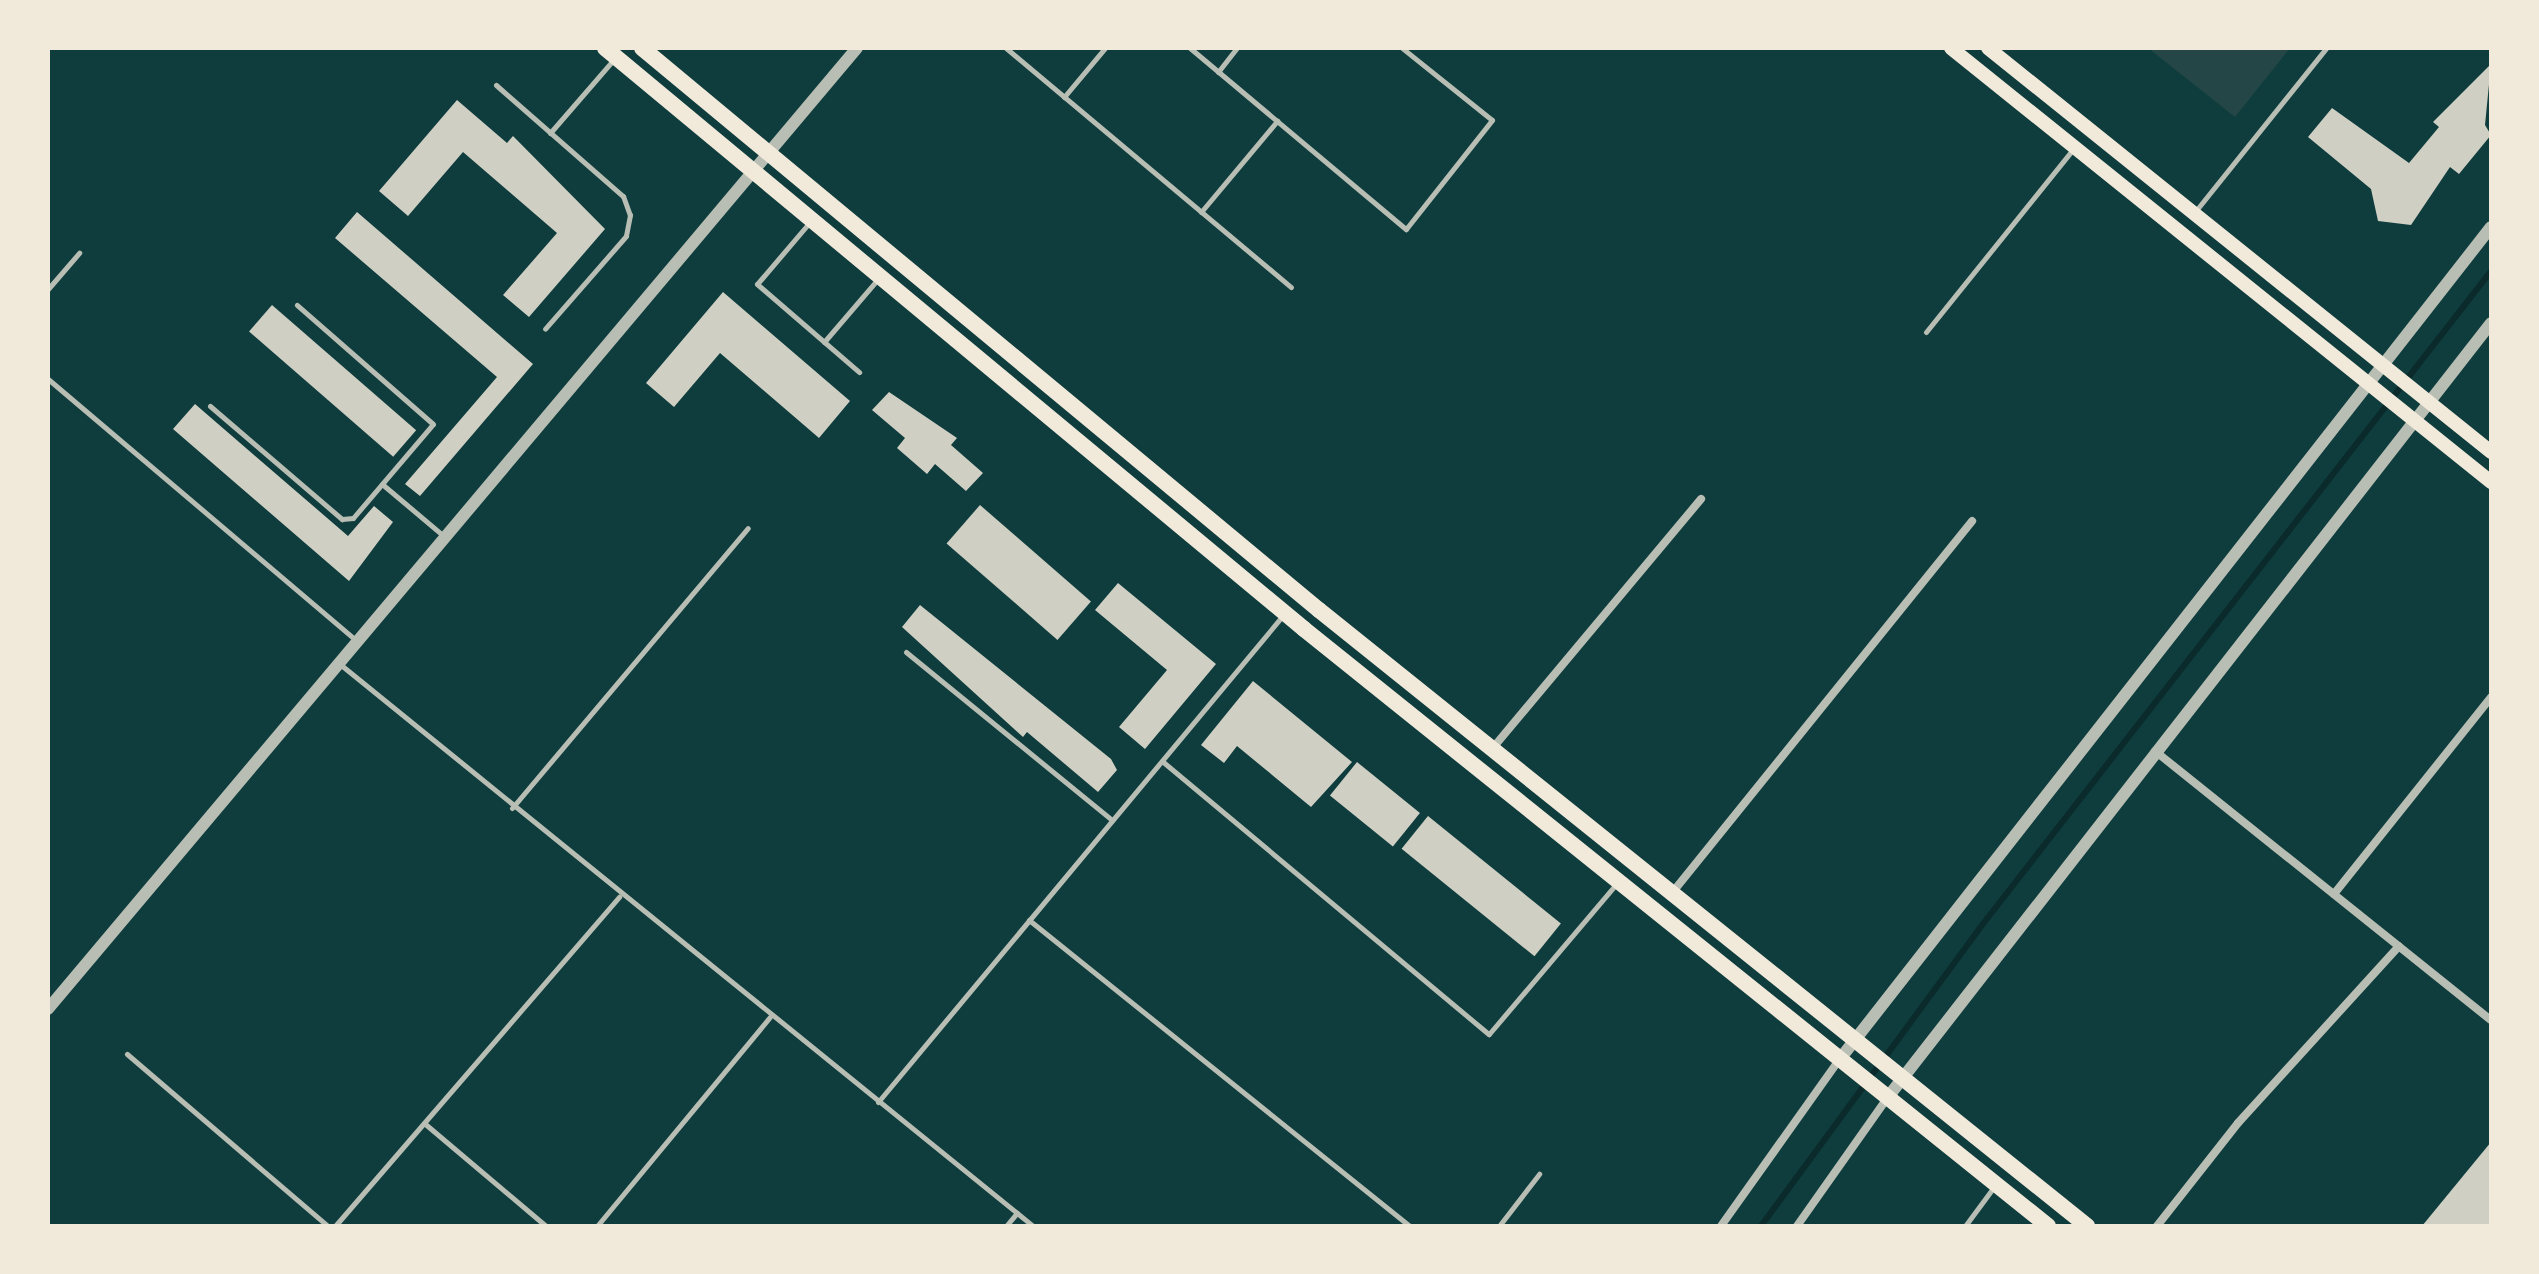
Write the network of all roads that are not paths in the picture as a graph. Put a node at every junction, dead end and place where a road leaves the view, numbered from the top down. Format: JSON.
{"nodes":[{"id":1,"x":642,"y":48,"type":"edge"},
{"id":2,"x":857,"y":48,"type":"edge"},
{"id":3,"x":1006,"y":48,"type":"edge"},
{"id":4,"x":1105,"y":48,"type":"edge"},
{"id":5,"x":1190,"y":48,"type":"edge"},
{"id":6,"x":1237,"y":48,"type":"edge"},
{"id":7,"x":1402,"y":48,"type":"edge"},
{"id":8,"x":1951,"y":48,"type":"edge"},
{"id":9,"x":1988,"y":48,"type":"edge"},
{"id":10,"x":2326,"y":48,"type":"edge"},
{"id":11,"x":610,"y":53,"type":"edge"},
{"id":12,"x":1218,"y":72,"type":"junction"},
{"id":13,"x":496,"y":85,"type":"dead end"},
{"id":14,"x":1064,"y":97,"type":"junction"},
{"id":15,"x":1277,"y":121,"type":"junction"},
{"id":16,"x":550,"y":133,"type":"junction"},
{"id":17,"x":2074,"y":147,"type":"junction"},
{"id":18,"x":770,"y":156,"type":"junction"},
{"id":19,"x":755,"y":175,"type":"junction"},
{"id":20,"x":1201,"y":212,"type":"junction"},
{"id":21,"x":2194,"y":214,"type":"junction"},
{"id":22,"x":811,"y":222,"type":"junction"},
{"id":23,"x":2491,"y":227,"type":"edge"},
{"id":24,"x":79,"y":253,"type":"dead end"},
{"id":25,"x":878,"y":278,"type":"junction"},
{"id":26,"x":1291,"y":287,"type":"dead end"},
{"id":27,"x":48,"y":289,"type":"edge"},
{"id":28,"x":297,"y":305,"type":"dead end"},
{"id":29,"x":2491,"y":323,"type":"edge"},
{"id":30,"x":545,"y":329,"type":"dead end"},
{"id":31,"x":1926,"y":332,"type":"dead end"},
{"id":32,"x":824,"y":342,"type":"junction"},
{"id":33,"x":2387,"y":369,"type":"junction"},
{"id":34,"x":859,"y":372,"type":"dead end"},
{"id":35,"x":48,"y":379,"type":"edge"},
{"id":36,"x":2373,"y":387,"type":"junction"},
{"id":37,"x":2429,"y":402,"type":"junction"},
{"id":38,"x":210,"y":406,"type":"dead end"},
{"id":39,"x":2414,"y":420,"type":"junction"},
{"id":40,"x":2491,"y":452,"type":"edge"},
{"id":41,"x":2491,"y":482,"type":"edge"},
{"id":42,"x":382,"y":484,"type":"junction"},
{"id":43,"x":1701,"y":499,"type":"dead end"},
{"id":44,"x":1972,"y":521,"type":"dead end"},
{"id":45,"x":748,"y":528,"type":"dead end"},
{"id":46,"x":447,"y":539,"type":"junction"},
{"id":47,"x":1285,"y":613,"type":"junction"},
{"id":48,"x":359,"y":643,"type":"junction"},
{"id":49,"x":906,"y":652,"type":"dead end"},
{"id":50,"x":341,"y":665,"type":"junction"},
{"id":51,"x":2491,"y":697,"type":"edge"},
{"id":52,"x":1492,"y":749,"type":"junction"},
{"id":53,"x":2155,"y":751,"type":"junction"},
{"id":54,"x":1162,"y":761,"type":"junction"},
{"id":55,"x":512,"y":808,"type":"junction"},
{"id":56,"x":1112,"y":820,"type":"junction"},
{"id":57,"x":1618,"y":882,"type":"junction"},
{"id":58,"x":1672,"y":893,"type":"junction"},
{"id":59,"x":2334,"y":894,"type":"junction"},
{"id":60,"x":619,"y":897,"type":"junction"},
{"id":61,"x":1029,"y":920,"type":"junction"},
{"id":62,"x":2399,"y":946,"type":"junction"},
{"id":63,"x":48,"y":1009,"type":"edge"},
{"id":64,"x":770,"y":1017,"type":"junction"},
{"id":65,"x":2491,"y":1020,"type":"edge"},
{"id":66,"x":1854,"y":1039,"type":"junction"},
{"id":67,"x":127,"y":1054,"type":"dead end"},
{"id":68,"x":1840,"y":1059,"type":"junction"},
{"id":69,"x":1902,"y":1078,"type":"junction"},
{"id":70,"x":1888,"y":1097,"type":"junction"},
{"id":71,"x":878,"y":1102,"type":"junction"},
{"id":72,"x":424,"y":1123,"type":"junction"},
{"id":73,"x":1539,"y":1174,"type":"dead end"},
{"id":74,"x":1996,"y":1184,"type":"junction"},
{"id":75,"x":1017,"y":1213,"type":"junction"},
{"id":76,"x":328,"y":1226,"type":"edge"},
{"id":77,"x":335,"y":1226,"type":"edge"},
{"id":78,"x":546,"y":1226,"type":"edge"},
{"id":79,"x":597,"y":1226,"type":"edge"},
{"id":80,"x":1006,"y":1226,"type":"edge"},
{"id":81,"x":1033,"y":1226,"type":"edge"},
{"id":82,"x":1409,"y":1226,"type":"edge"},
{"id":83,"x":1499,"y":1226,"type":"edge"},
{"id":84,"x":1721,"y":1226,"type":"edge"},
{"id":85,"x":1797,"y":1226,"type":"edge"},
{"id":86,"x":1965,"y":1226,"type":"edge"},
{"id":87,"x":2048,"y":1226,"type":"edge"},
{"id":88,"x":2087,"y":1226,"type":"edge"},
{"id":89,"x":2157,"y":1226,"type":"edge"}],
"edges":[{"from":1,"to":18,"type":"highway"},
{"from":2,"to":18,"type":"street"},
{"from":3,"to":14,"type":"lane"},
{"from":4,"to":14,"type":"lane"},
{"from":5,"to":12,"type":"lane"},
{"from":6,"to":12,"type":"lane"},
{"from":7,"to":15,"type":"lane"},
{"from":8,"to":17,"type":"main road"},
{"from":9,"to":21,"type":"main road"},
{"from":10,"to":21,"type":"lane"},
{"from":11,"to":16,"type":"lane"},
{"from":11,"to":19,"type":"highway"},
{"from":12,"to":15,"type":"lane"},
{"from":13,"to":16,"type":"lane"},
{"from":14,"to":20,"type":"lane"},
{"from":15,"to":20,"type":"lane"},
{"from":16,"to":30,"type":"lane"},
{"from":17,"to":31,"type":"lane"},
{"from":17,"to":36,"type":"main road"},
{"from":18,"to":19,"type":"street"},
{"from":18,"to":52,"type":"highway"},
{"from":19,"to":22,"type":"highway"},
{"from":19,"to":46,"type":"street"},
{"from":20,"to":26,"type":"lane"},
{"from":21,"to":33,"type":"main road"},
{"from":22,"to":25,"type":"highway"},
{"from":22,"to":32,"type":"lane"},
{"from":23,"to":33,"type":"street"},
{"from":24,"to":27,"type":"lane"},
{"from":25,"to":32,"type":"lane"},
{"from":25,"to":47,"type":"highway"},
{"from":28,"to":42,"type":"lane"},
{"from":29,"to":37,"type":"street"},
{"from":32,"to":34,"type":"lane"},
{"from":33,"to":36,"type":"street"},
{"from":33,"to":37,"type":"main road"},
{"from":35,"to":48,"type":"lane"},
{"from":36,"to":39,"type":"main road"},
{"from":36,"to":66,"type":"street"},
{"from":37,"to":39,"type":"street"},
{"from":37,"to":40,"type":"main road"},
{"from":38,"to":42,"type":"lane"},
{"from":39,"to":41,"type":"main road"},
{"from":39,"to":53,"type":"street"},
{"from":42,"to":46,"type":"lane"},
{"from":43,"to":52,"type":"street"},
{"from":44,"to":58,"type":"street"},
{"from":45,"to":55,"type":"lane"},
{"from":46,"to":48,"type":"street"},
{"from":47,"to":54,"type":"lane"},
{"from":47,"to":57,"type":"highway"},
{"from":48,"to":50,"type":"street"},
{"from":49,"to":56,"type":"lane"},
{"from":50,"to":55,"type":"lane"},
{"from":50,"to":63,"type":"street"},
{"from":51,"to":59,"type":"street"},
{"from":52,"to":58,"type":"highway"},
{"from":53,"to":59,"type":"street"},
{"from":53,"to":69,"type":"street"},
{"from":54,"to":56,"type":"lane"},
{"from":54,"to":57,"type":"lane"},
{"from":55,"to":60,"type":"lane"},
{"from":56,"to":61,"type":"lane"},
{"from":57,"to":68,"type":"highway"},
{"from":58,"to":66,"type":"highway"},
{"from":59,"to":62,"type":"street"},
{"from":60,"to":64,"type":"lane"},
{"from":60,"to":72,"type":"lane"},
{"from":61,"to":71,"type":"lane"},
{"from":61,"to":82,"type":"lane"},
{"from":62,"to":65,"type":"street"},
{"from":62,"to":89,"type":"street"},
{"from":64,"to":71,"type":"lane"},
{"from":64,"to":79,"type":"lane"},
{"from":66,"to":68,"type":"street"},
{"from":66,"to":69,"type":"highway"},
{"from":67,"to":76,"type":"lane"},
{"from":68,"to":70,"type":"highway"},
{"from":68,"to":84,"type":"street"},
{"from":69,"to":70,"type":"street"},
{"from":69,"to":88,"type":"highway"},
{"from":70,"to":74,"type":"highway"},
{"from":70,"to":85,"type":"street"},
{"from":71,"to":75,"type":"lane"},
{"from":72,"to":77,"type":"lane"},
{"from":72,"to":78,"type":"lane"},
{"from":73,"to":83,"type":"lane"},
{"from":74,"to":86,"type":"lane"},
{"from":74,"to":87,"type":"highway"},
{"from":75,"to":80,"type":"lane"},
{"from":75,"to":81,"type":"lane"}]}
